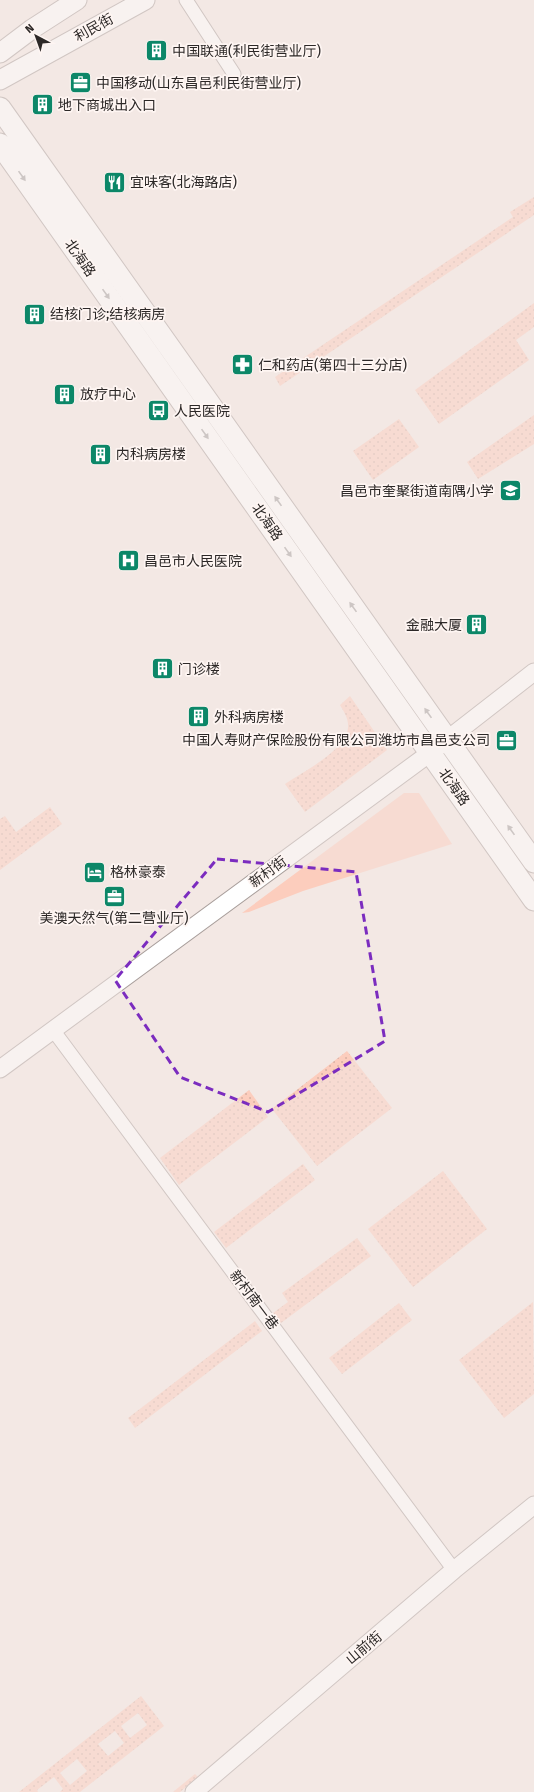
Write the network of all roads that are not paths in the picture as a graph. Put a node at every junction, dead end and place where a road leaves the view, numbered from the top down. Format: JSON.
{"nodes":[{"id":1,"x":77,"y":0,"type":"edge"},
{"id":2,"x":145,"y":0,"type":"edge"},
{"id":3,"x":186,"y":0,"type":"edge"},
{"id":4,"x":0,"y":53,"type":"edge"},
{"id":5,"x":234,"y":74,"type":"dead end"},
{"id":6,"x":0,"y":80,"type":"edge"},
{"id":7,"x":0,"y":108,"type":"edge"},
{"id":8,"x":0,"y":144,"type":"edge"},
{"id":9,"x":534,"y":672,"type":"edge"},
{"id":10,"x":446,"y":738,"type":"junction"},
{"id":11,"x":430,"y":753,"type":"junction"},
{"id":12,"x":534,"y":862,"type":"edge"},
{"id":13,"x":534,"y":900,"type":"edge"},
{"id":14,"x":53,"y":1030,"type":"junction"},
{"id":15,"x":0,"y":1069,"type":"edge"},
{"id":16,"x":534,"y":1505,"type":"edge"},
{"id":17,"x":454,"y":1570,"type":"junction"},
{"id":18,"x":194,"y":1792,"type":"edge"}],
"edges":[{"from":1,"to":4,"type":"main road"},
{"from":2,"to":6,"type":"main road","name":"利民街"},
{"from":3,"to":5,"type":"street"},
{"from":10,"to":7,"type":"main road","name":"北海路","one_way":true},
{"from":8,"to":11,"type":"main road","name":"北海路","one_way":true},
{"from":9,"to":10,"type":"street","name":"新村街"},
{"from":10,"to":11,"type":"street","name":"新村街"},
{"from":12,"to":10,"type":"main road","name":"北海路","one_way":true},
{"from":11,"to":13,"type":"main road","name":"北海路"},
{"from":11,"to":14,"type":"street","name":"新村街"},
{"from":14,"to":15,"type":"street","name":"新村街"},
{"from":14,"to":17,"type":"street","name":"新村南一巷"},
{"from":16,"to":17,"type":"street","name":"山前街"},
{"from":17,"to":18,"type":"street","name":"山前街"}]}
